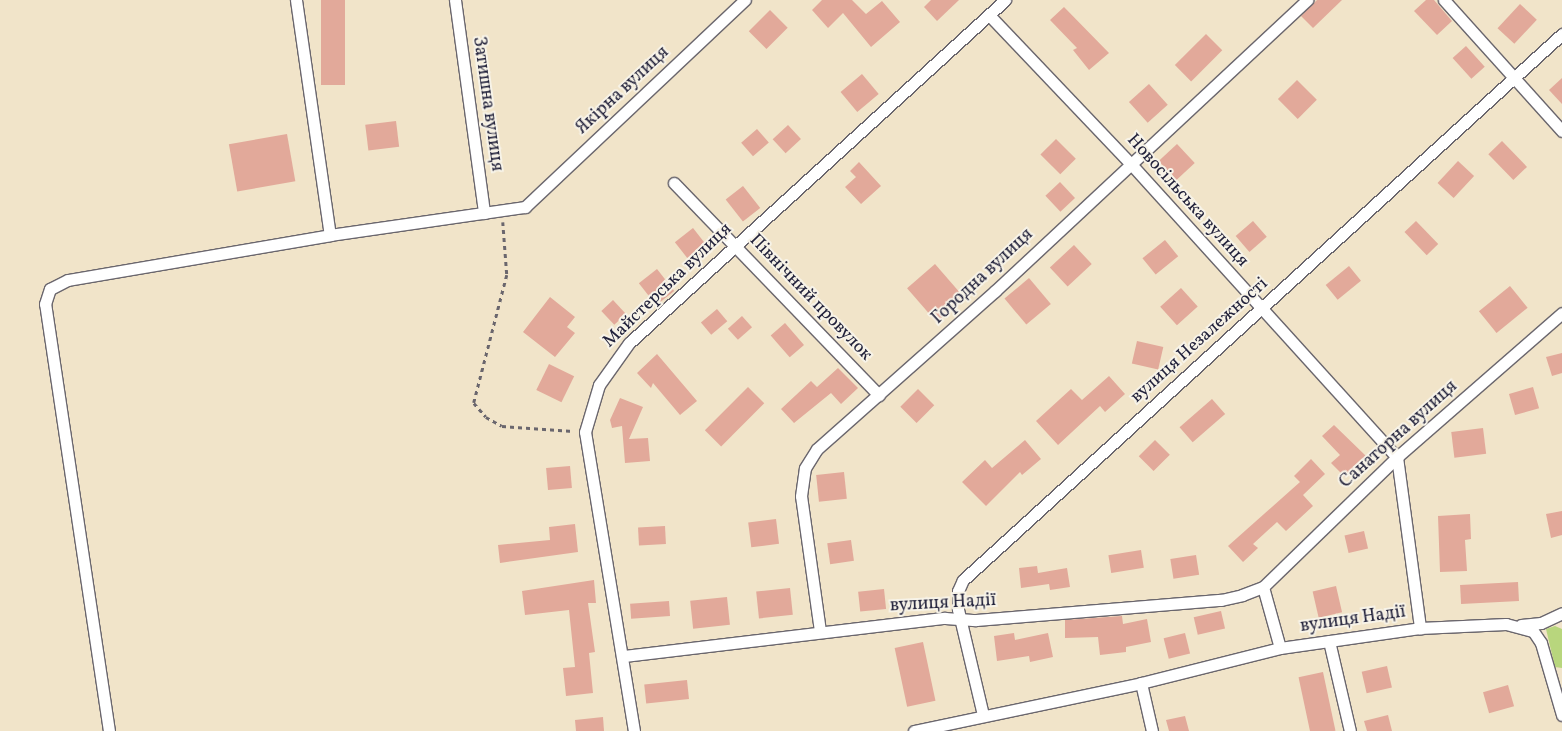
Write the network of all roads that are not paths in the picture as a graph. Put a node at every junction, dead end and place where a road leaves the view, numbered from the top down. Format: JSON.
{"nodes":[{"id":1,"x":296,"y":0,"type":"edge"},
{"id":2,"x":455,"y":0,"type":"edge"},
{"id":3,"x":745,"y":0,"type":"edge"},
{"id":4,"x":1005,"y":0,"type":"edge"},
{"id":5,"x":1307,"y":0,"type":"edge"},
{"id":6,"x":1444,"y":0,"type":"edge"},
{"id":7,"x":989,"y":15,"type":"junction"},
{"id":8,"x":1562,"y":34,"type":"edge"},
{"id":9,"x":1515,"y":78,"type":"junction"},
{"id":10,"x":1562,"y":131,"type":"edge"},
{"id":11,"x":1130,"y":163,"type":"junction"},
{"id":12,"x":674,"y":182,"type":"dead end"},
{"id":13,"x":484,"y":213,"type":"junction"},
{"id":14,"x":330,"y":235,"type":"junction"},
{"id":15,"x":735,"y":245,"type":"junction"},
{"id":16,"x":1261,"y":309,"type":"junction"},
{"id":17,"x":1562,"y":313,"type":"edge"},
{"id":18,"x":879,"y":395,"type":"junction"},
{"id":19,"x":1397,"y":457,"type":"junction"},
{"id":20,"x":1263,"y":587,"type":"junction"},
{"id":21,"x":1562,"y":613,"type":"edge"},
{"id":22,"x":960,"y":618,"type":"junction"},
{"id":23,"x":1521,"y":625,"type":"junction"},
{"id":24,"x":1420,"y":628,"type":"junction"},
{"id":25,"x":820,"y":631,"type":"junction"},
{"id":26,"x":1329,"y":641,"type":"junction"},
{"id":27,"x":1280,"y":648,"type":"junction"},
{"id":28,"x":624,"y":656,"type":"junction"},
{"id":29,"x":1141,"y":683,"type":"junction"},
{"id":30,"x":983,"y":715,"type":"junction"},
{"id":31,"x":1562,"y":715,"type":"edge"},
{"id":32,"x":959,"y":727,"type":"edge"},
{"id":33,"x":109,"y":731,"type":"edge"},
{"id":34,"x":634,"y":731,"type":"edge"},
{"id":35,"x":914,"y":731,"type":"edge"},
{"id":36,"x":1152,"y":731,"type":"edge"},
{"id":37,"x":1350,"y":731,"type":"edge"}],
"edges":[{"from":1,"to":14,"type":"street"},
{"from":2,"to":13,"type":"street","name":"Затишна вулиця"},
{"from":3,"to":13,"type":"street","name":"Якірна вулиця"},
{"from":4,"to":7,"type":"street","name":"Майстерська вулиця"},
{"from":5,"to":11,"type":"street","name":"Городна вулиця"},
{"from":6,"to":9,"type":"street"},
{"from":7,"to":11,"type":"street","name":"Новосільська вулиця"},
{"from":7,"to":15,"type":"street","name":"Майстерська вулиця"},
{"from":8,"to":9,"type":"street","name":"вулиця Незалежності"},
{"from":9,"to":10,"type":"street"},
{"from":9,"to":16,"type":"street","name":"вулиця Незалежності"},
{"from":11,"to":16,"type":"street","name":"Новосільська вулиця"},
{"from":11,"to":18,"type":"street","name":"Городна вулиця"},
{"from":12,"to":15,"type":"street","name":"Північний провулок"},
{"from":13,"to":14,"type":"street"},
{"from":14,"to":33,"type":"street"},
{"from":15,"to":18,"type":"street","name":"Північний провулок"},
{"from":15,"to":28,"type":"street","name":"Майстерська вулиця"},
{"from":16,"to":19,"type":"street","name":"Новосільська вулиця"},
{"from":16,"to":22,"type":"street","name":"вулиця Незалежності"},
{"from":17,"to":19,"type":"street","name":"Санаторна вулиця"},
{"from":18,"to":25,"type":"street","name":"Городна вулиця"},
{"from":19,"to":20,"type":"street","name":"Санаторна вулиця"},
{"from":19,"to":24,"type":"street"},
{"from":20,"to":22,"type":"street","name":"вулиця Надії"},
{"from":20,"to":27,"type":"street"},
{"from":21,"to":23,"type":"street","name":"вулиця Надії"},
{"from":22,"to":25,"type":"street","name":"вулиця Надії"},
{"from":22,"to":30,"type":"street","name":"вулиця Незалежності"},
{"from":23,"to":24,"type":"street","name":"вулиця Надії"},
{"from":23,"to":31,"type":"street"},
{"from":24,"to":26,"type":"street","name":"вулиця Надії"},
{"from":25,"to":28,"type":"street","name":"вулиця Надії"},
{"from":26,"to":27,"type":"street","name":"вулиця Надії"},
{"from":26,"to":37,"type":"street"},
{"from":27,"to":29,"type":"street","name":"вулиця Надії"},
{"from":28,"to":34,"type":"street","name":"Майстерська вулиця"},
{"from":29,"to":30,"type":"street","name":"вулиця Надії"},
{"from":29,"to":36,"type":"street"},
{"from":30,"to":32,"type":"street","name":"вулиця Надії"},
{"from":32,"to":35,"type":"street","name":"вулиця Надії"}]}
